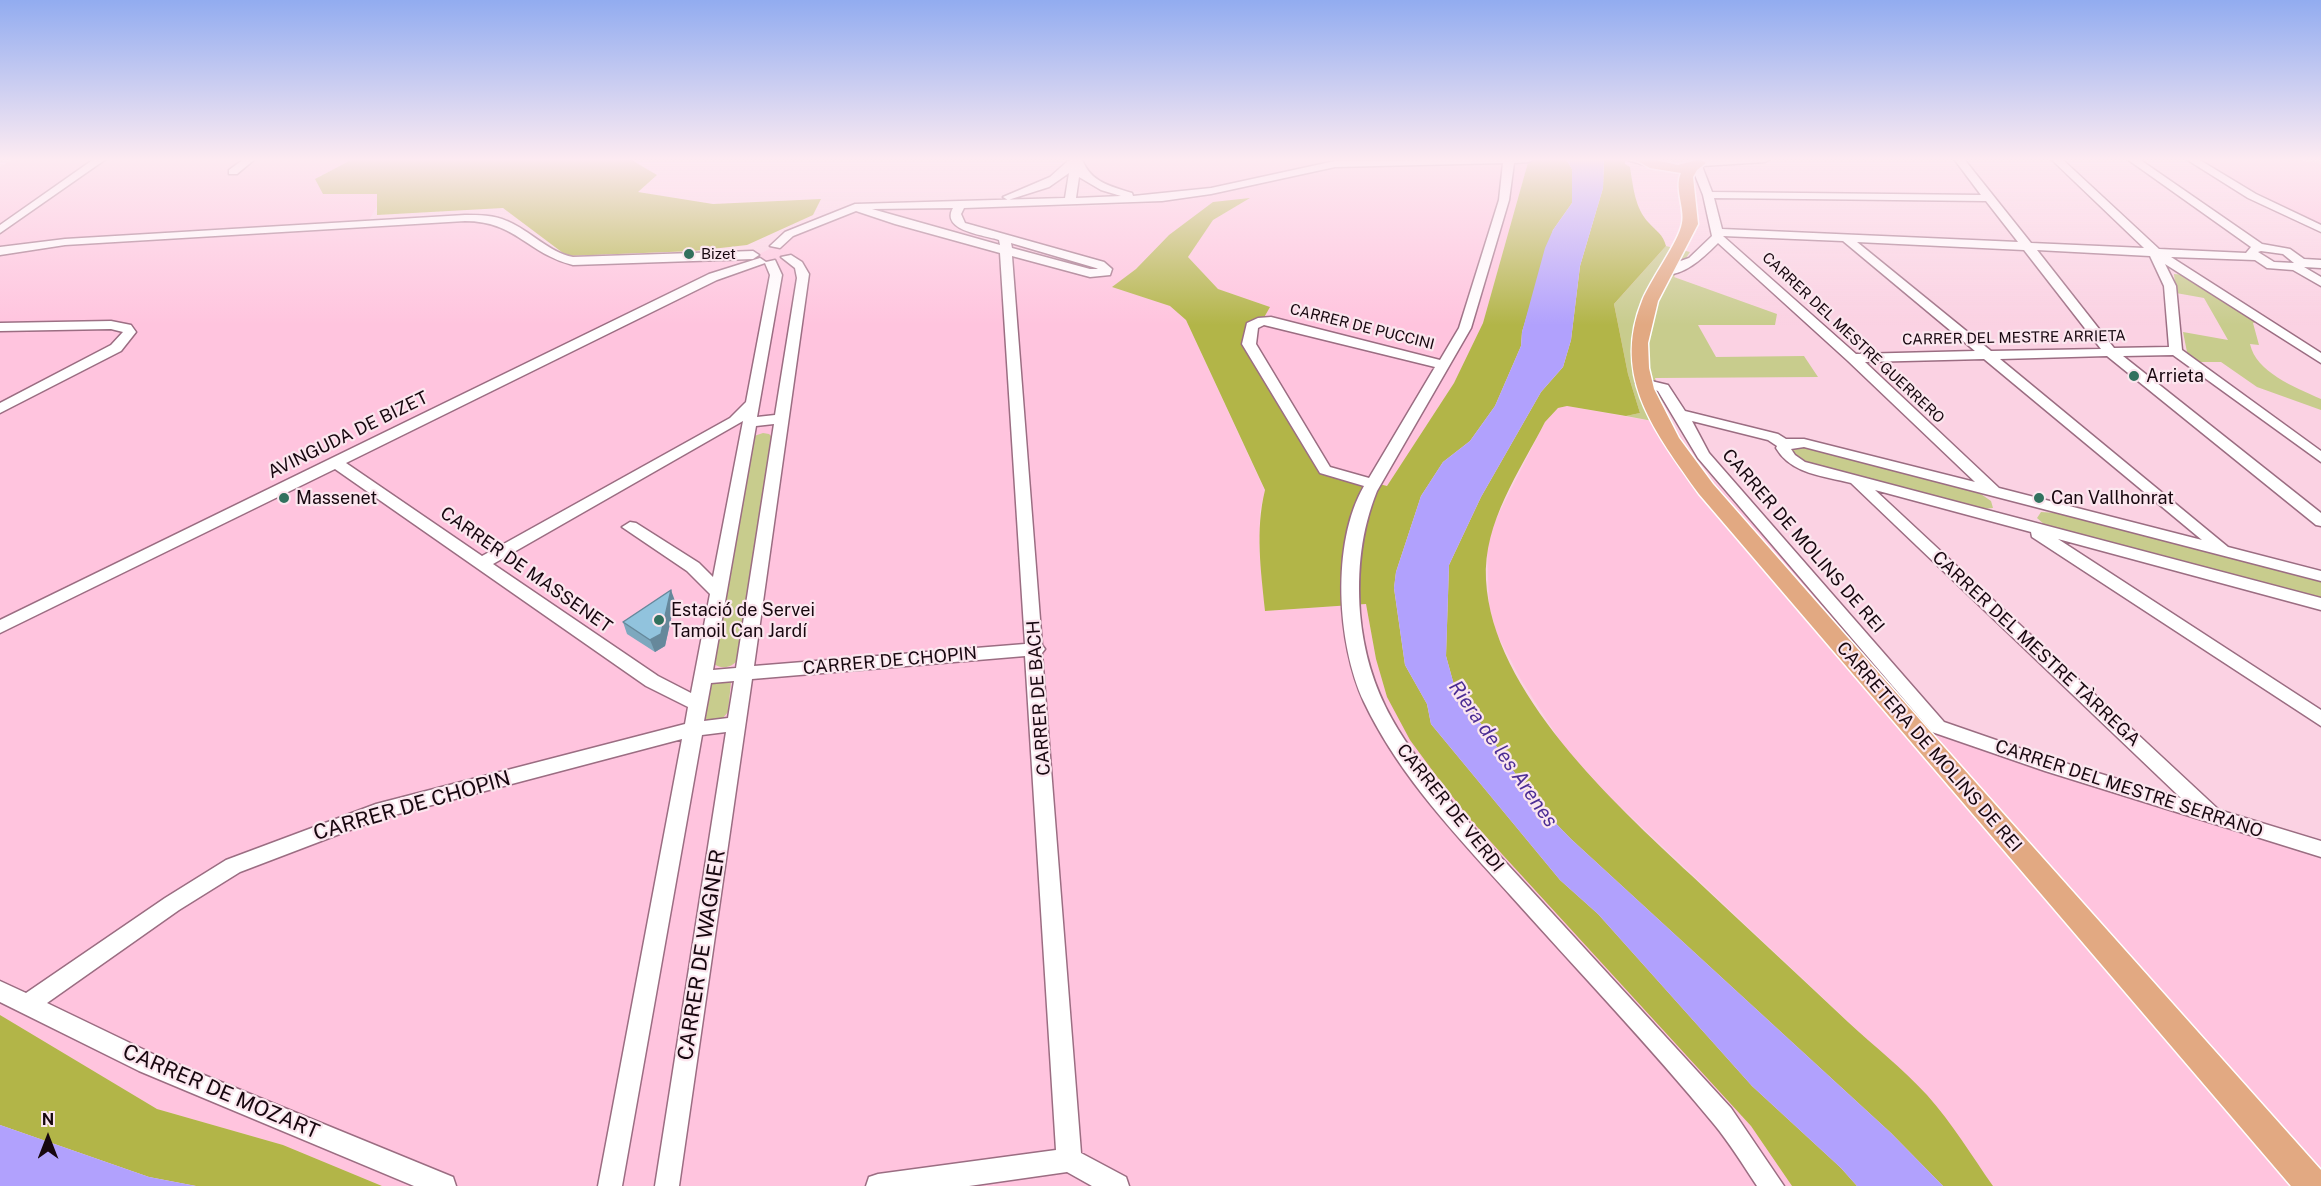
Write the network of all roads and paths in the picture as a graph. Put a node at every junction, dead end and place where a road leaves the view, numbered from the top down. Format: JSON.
{"nodes":[{"id":1,"x":22,"y":214,"type":"edge"},
{"id":2,"x":839,"y":214,"type":"edge"},
{"id":3,"x":877,"y":214,"type":"edge"},
{"id":4,"x":955,"y":214,"type":"edge"},
{"id":5,"x":1500,"y":214,"type":"edge"},
{"id":6,"x":1691,"y":214,"type":"edge"},
{"id":7,"x":1713,"y":214,"type":"edge"},
{"id":8,"x":2002,"y":214,"type":"edge"},
{"id":9,"x":2115,"y":214,"type":"edge"},
{"id":10,"x":2206,"y":214,"type":"edge"},
{"id":11,"x":2290,"y":214,"type":"edge"},
{"id":12,"x":2321,"y":229,"type":"edge"},
{"id":13,"x":0,"y":230,"type":"edge"},
{"id":14,"x":1718,"y":234,"type":"junction"},
{"id":15,"x":0,"y":238,"type":"edge"},
{"id":16,"x":1848,"y":240,"type":"junction"},
{"id":17,"x":65,"y":242,"type":"junction"},
{"id":18,"x":1005,"y":243,"type":"junction"},
{"id":19,"x":2025,"y":246,"type":"junction"},
{"id":20,"x":783,"y":250,"type":"junction"},
{"id":21,"x":0,"y":251,"type":"edge"},
{"id":22,"x":2154,"y":251,"type":"junction"},
{"id":23,"x":2257,"y":252,"type":"junction"},
{"id":24,"x":703,"y":257,"type":"junction"},
{"id":25,"x":759,"y":257,"type":"junction"},
{"id":26,"x":2299,"y":264,"type":"junction"},
{"id":27,"x":2321,"y":264,"type":"edge"},
{"id":28,"x":1665,"y":271,"type":"junction"},
{"id":29,"x":715,"y":275,"type":"junction"},
{"id":30,"x":2321,"y":282,"type":"edge"},
{"id":31,"x":0,"y":327,"type":"edge"},
{"id":32,"x":2110,"y":351,"type":"junction"},
{"id":33,"x":2176,"y":351,"type":"junction"},
{"id":34,"x":1987,"y":354,"type":"junction"},
{"id":35,"x":1853,"y":358,"type":"junction"},
{"id":36,"x":2321,"y":359,"type":"edge"},
{"id":37,"x":1444,"y":365,"type":"junction"},
{"id":38,"x":1643,"y":383,"type":"junction"},
{"id":39,"x":769,"y":401,"type":"junction"},
{"id":40,"x":0,"y":409,"type":"edge"},
{"id":41,"x":1680,"y":414,"type":"junction"},
{"id":42,"x":782,"y":420,"type":"junction"},
{"id":43,"x":750,"y":422,"type":"junction"},
{"id":44,"x":1785,"y":444,"type":"junction"},
{"id":45,"x":2321,"y":458,"type":"edge"},
{"id":46,"x":336,"y":463,"type":"junction"},
{"id":47,"x":1855,"y":479,"type":"junction"},
{"id":48,"x":1373,"y":484,"type":"junction"},
{"id":49,"x":1994,"y":492,"type":"junction"},
{"id":50,"x":2321,"y":521,"type":"edge"},
{"id":51,"x":2027,"y":525,"type":"junction"},
{"id":52,"x":630,"y":527,"type":"dead end"},
{"id":53,"x":2224,"y":551,"type":"junction"},
{"id":54,"x":482,"y":563,"type":"junction"},
{"id":55,"x":2321,"y":576,"type":"edge"},
{"id":56,"x":717,"y":591,"type":"junction"},
{"id":57,"x":2321,"y":604,"type":"edge"},
{"id":58,"x":0,"y":627,"type":"edge"},
{"id":59,"x":1036,"y":649,"type":"junction"},
{"id":60,"x":744,"y":674,"type":"junction"},
{"id":61,"x":702,"y":677,"type":"junction"},
{"id":62,"x":698,"y":704,"type":"junction"},
{"id":63,"x":2321,"y":718,"type":"edge"},
{"id":64,"x":736,"y":724,"type":"junction"},
{"id":65,"x":1938,"y":727,"type":"joint"},
{"id":66,"x":693,"y":729,"type":"junction"},
{"id":67,"x":2216,"y":818,"type":"junction"},
{"id":68,"x":2321,"y":849,"type":"edge"},
{"id":69,"x":0,"y":991,"type":"edge"},
{"id":70,"x":28,"y":1004,"type":"junction"},
{"id":71,"x":1069,"y":1160,"type":"junction"},
{"id":72,"x":444,"y":1186,"type":"edge"},
{"id":73,"x":610,"y":1186,"type":"edge"},
{"id":74,"x":667,"y":1186,"type":"edge"},
{"id":75,"x":878,"y":1186,"type":"edge"},
{"id":76,"x":1117,"y":1186,"type":"edge"},
{"id":77,"x":1772,"y":1186,"type":"edge"},
{"id":78,"x":2313,"y":1186,"type":"edge"}],
"edges":[{"from":1,"to":13,"type":"street"},
{"from":2,"to":20,"type":"street"},
{"from":3,"to":18,"type":"street"},
{"from":4,"to":18,"type":"street"},
{"from":5,"to":37,"type":"street","name":"CARRER DE VERDI"},
{"from":6,"to":28,"type":"main road","name":"CARRETERA DE MOLINS DE REI"},
{"from":7,"to":14,"type":"street"},
{"from":8,"to":19,"type":"street"},
{"from":9,"to":22,"type":"street"},
{"from":10,"to":23,"type":"street"},
{"from":11,"to":12,"type":"street"},
{"from":14,"to":16,"type":"street"},
{"from":14,"to":28,"type":"street"},
{"from":14,"to":35,"type":"street","name":"CARRER DEL MESTRE GUERRERO"},
{"from":15,"to":17,"type":"street"},
{"from":16,"to":19,"type":"street"},
{"from":16,"to":34,"type":"street"},
{"from":17,"to":21,"type":"street"},
{"from":17,"to":24,"type":"street"},
{"from":18,"to":18,"type":"street"},
{"from":18,"to":59,"type":"street","name":"CARRER DE BACH"},
{"from":19,"to":22,"type":"street"},
{"from":19,"to":32,"type":"street"},
{"from":20,"to":25,"type":"street"},
{"from":20,"to":25,"type":"street"},
{"from":20,"to":39,"type":"street","name":"CARRER DE WAGNER"},
{"from":22,"to":23,"type":"street"},
{"from":22,"to":33,"type":"street"},
{"from":22,"to":36,"type":"street"},
{"from":23,"to":26,"type":"street"},
{"from":24,"to":25,"type":"street"},
{"from":24,"to":29,"type":"street"},
{"from":25,"to":29,"type":"street","name":"AVINGUDA DE BIZET"},
{"from":25,"to":39,"type":"street","name":"CARRER DE WAGNER"},
{"from":26,"to":27,"type":"street"},
{"from":26,"to":30,"type":"street"},
{"from":28,"to":38,"type":"main road","name":"CARRETERA DE MOLINS DE REI"},
{"from":29,"to":46,"type":"street","name":"AVINGUDA DE BIZET"},
{"from":31,"to":40,"type":"street"},
{"from":32,"to":33,"type":"street","name":"CARRER DEL MESTRE ARRIETA"},
{"from":32,"to":34,"type":"street","name":"CARRER DEL MESTRE ARRIETA"},
{"from":32,"to":50,"type":"street"},
{"from":33,"to":45,"type":"street"},
{"from":34,"to":35,"type":"street","name":"CARRER DEL MESTRE ARRIETA"},
{"from":34,"to":53,"type":"street"},
{"from":35,"to":49,"type":"street","name":"CARRER DEL MESTRE GUERRERO"},
{"from":37,"to":48,"type":"street","name":"CARRER DE VERDI"},
{"from":37,"to":48,"type":"street","name":"CARRER DE PUCCINI"},
{"from":38,"to":41,"type":"street","name":"CARRER DE MOLINS DE REI"},
{"from":38,"to":78,"type":"main road","name":"CARRETERA DE MOLINS DE REI"},
{"from":39,"to":42,"type":"street","name":"CARRER DE WAGNER"},
{"from":39,"to":43,"type":"street","name":"CARRER DE WAGNER"},
{"from":39,"to":54,"type":"street"},
{"from":41,"to":44,"type":"street"},
{"from":41,"to":65,"type":"street","name":"CARRER DE MOLINS DE REI"},
{"from":42,"to":43,"type":"street"},
{"from":42,"to":60,"type":"street","name":"CARRER DE WAGNER"},
{"from":43,"to":56,"type":"street","name":"CARRER DE WAGNER"},
{"from":44,"to":47,"type":"street"},
{"from":44,"to":49,"type":"street"},
{"from":46,"to":54,"type":"street","name":"CARRER DE MASSENET"},
{"from":46,"to":58,"type":"street","name":"AVINGUDA DE BIZET"},
{"from":47,"to":51,"type":"street"},
{"from":47,"to":67,"type":"street","name":"CARRER DEL MESTRE TÀRREGA"},
{"from":48,"to":77,"type":"street","name":"CARRER DE VERDI"},
{"from":49,"to":51,"type":"street","name":"CARRER DEL MESTRE GUERRERO"},
{"from":49,"to":53,"type":"street"},
{"from":51,"to":57,"type":"street"},
{"from":51,"to":63,"type":"street"},
{"from":52,"to":56,"type":"street"},
{"from":53,"to":55,"type":"street"},
{"from":54,"to":62,"type":"street","name":"CARRER DE MASSENET"},
{"from":56,"to":61,"type":"street","name":"CARRER DE WAGNER"},
{"from":59,"to":60,"type":"street","name":"CARRER DE CHOPIN"},
{"from":59,"to":71,"type":"street","name":"CARRER DE BACH"},
{"from":60,"to":61,"type":"street"},
{"from":60,"to":64,"type":"street","name":"CARRER DE WAGNER"},
{"from":61,"to":62,"type":"street","name":"CARRER DE WAGNER"},
{"from":62,"to":66,"type":"street","name":"CARRER DE WAGNER"},
{"from":64,"to":66,"type":"street"},
{"from":64,"to":74,"type":"street","name":"CARRER DE WAGNER"},
{"from":65,"to":67,"type":"street","name":"CARRER DEL MESTRE SERRANO"},
{"from":66,"to":70,"type":"street","name":"CARRER DE CHOPIN"},
{"from":66,"to":73,"type":"street","name":"CARRER DE WAGNER"},
{"from":67,"to":68,"type":"street","name":"CARRER DEL MESTRE SERRANO"},
{"from":69,"to":70,"type":"street","name":"CARRER DE MOZART"},
{"from":70,"to":72,"type":"street","name":"CARRER DE MOZART"},
{"from":71,"to":75,"type":"street"},
{"from":71,"to":76,"type":"street"}]}
